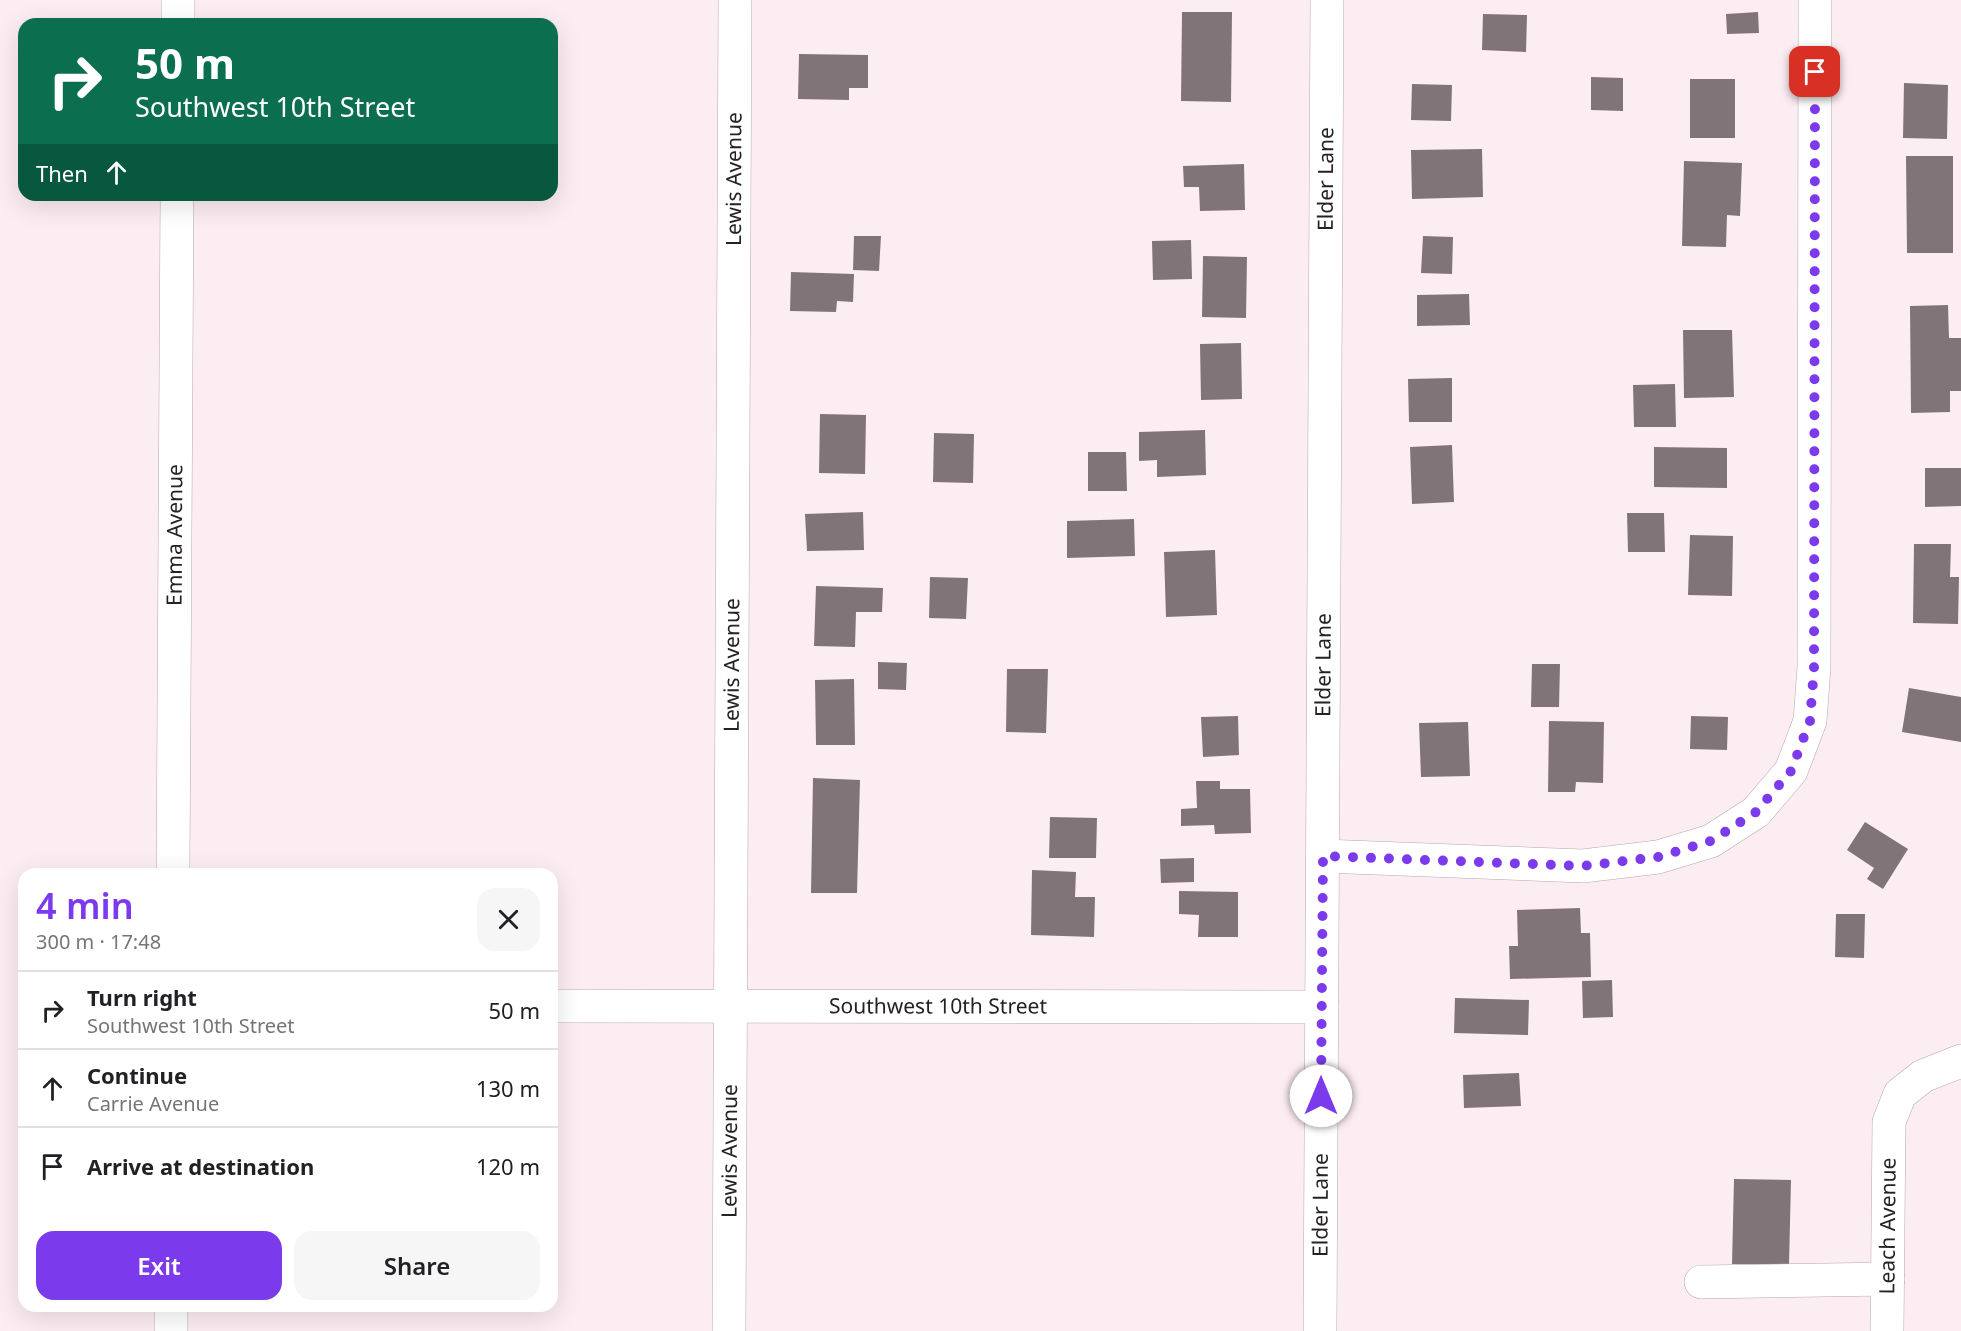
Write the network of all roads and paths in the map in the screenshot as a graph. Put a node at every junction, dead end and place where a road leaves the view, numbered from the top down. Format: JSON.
{"nodes":[{"id":1,"x":178,"y":0,"type":"edge"},
{"id":2,"x":735,"y":0,"type":"edge"},
{"id":3,"x":1327,"y":0,"type":"edge"},
{"id":4,"x":1815,"y":0,"type":"edge"},
{"id":5,"x":178,"y":18,"type":"edge"},
{"id":6,"x":177,"y":201,"type":"edge"},
{"id":7,"x":1323,"y":856,"type":"junction"},
{"id":8,"x":173,"y":868,"type":"edge"},
{"id":9,"x":558,"y":1006,"type":"edge"},
{"id":10,"x":731,"y":1006,"type":"junction"},
{"id":11,"x":1322,"y":1007,"type":"junction"},
{"id":12,"x":1961,"y":1061,"type":"edge"},
{"id":13,"x":1888,"y":1279,"type":"junction"},
{"id":14,"x":1701,"y":1282,"type":"dead end"},
{"id":15,"x":171,"y":1312,"type":"edge"},
{"id":16,"x":171,"y":1331,"type":"edge"},
{"id":17,"x":729,"y":1331,"type":"edge"},
{"id":18,"x":1320,"y":1331,"type":"edge"},
{"id":19,"x":1887,"y":1331,"type":"edge"}],
"edges":[{"from":1,"to":5,"type":"street"},
{"from":2,"to":10,"type":"street","name":"Lewis Avenue"},
{"from":3,"to":7,"type":"street","name":"Elder Lane"},
{"from":4,"to":7,"type":"street"},
{"from":6,"to":8,"type":"street","name":"Emma Avenue"},
{"from":7,"to":11,"type":"street","name":"Elder Lane"},
{"from":9,"to":10,"type":"street","name":"Southwest 10th Street"},
{"from":10,"to":11,"type":"street","name":"Southwest 10th Street"},
{"from":10,"to":17,"type":"street","name":"Lewis Avenue"},
{"from":11,"to":18,"type":"street","name":"Elder Lane"},
{"from":12,"to":13,"type":"street","name":"Leach Avenue"},
{"from":13,"to":14,"type":"street"},
{"from":13,"to":19,"type":"street","name":"Leach Avenue"},
{"from":15,"to":16,"type":"street"}]}
